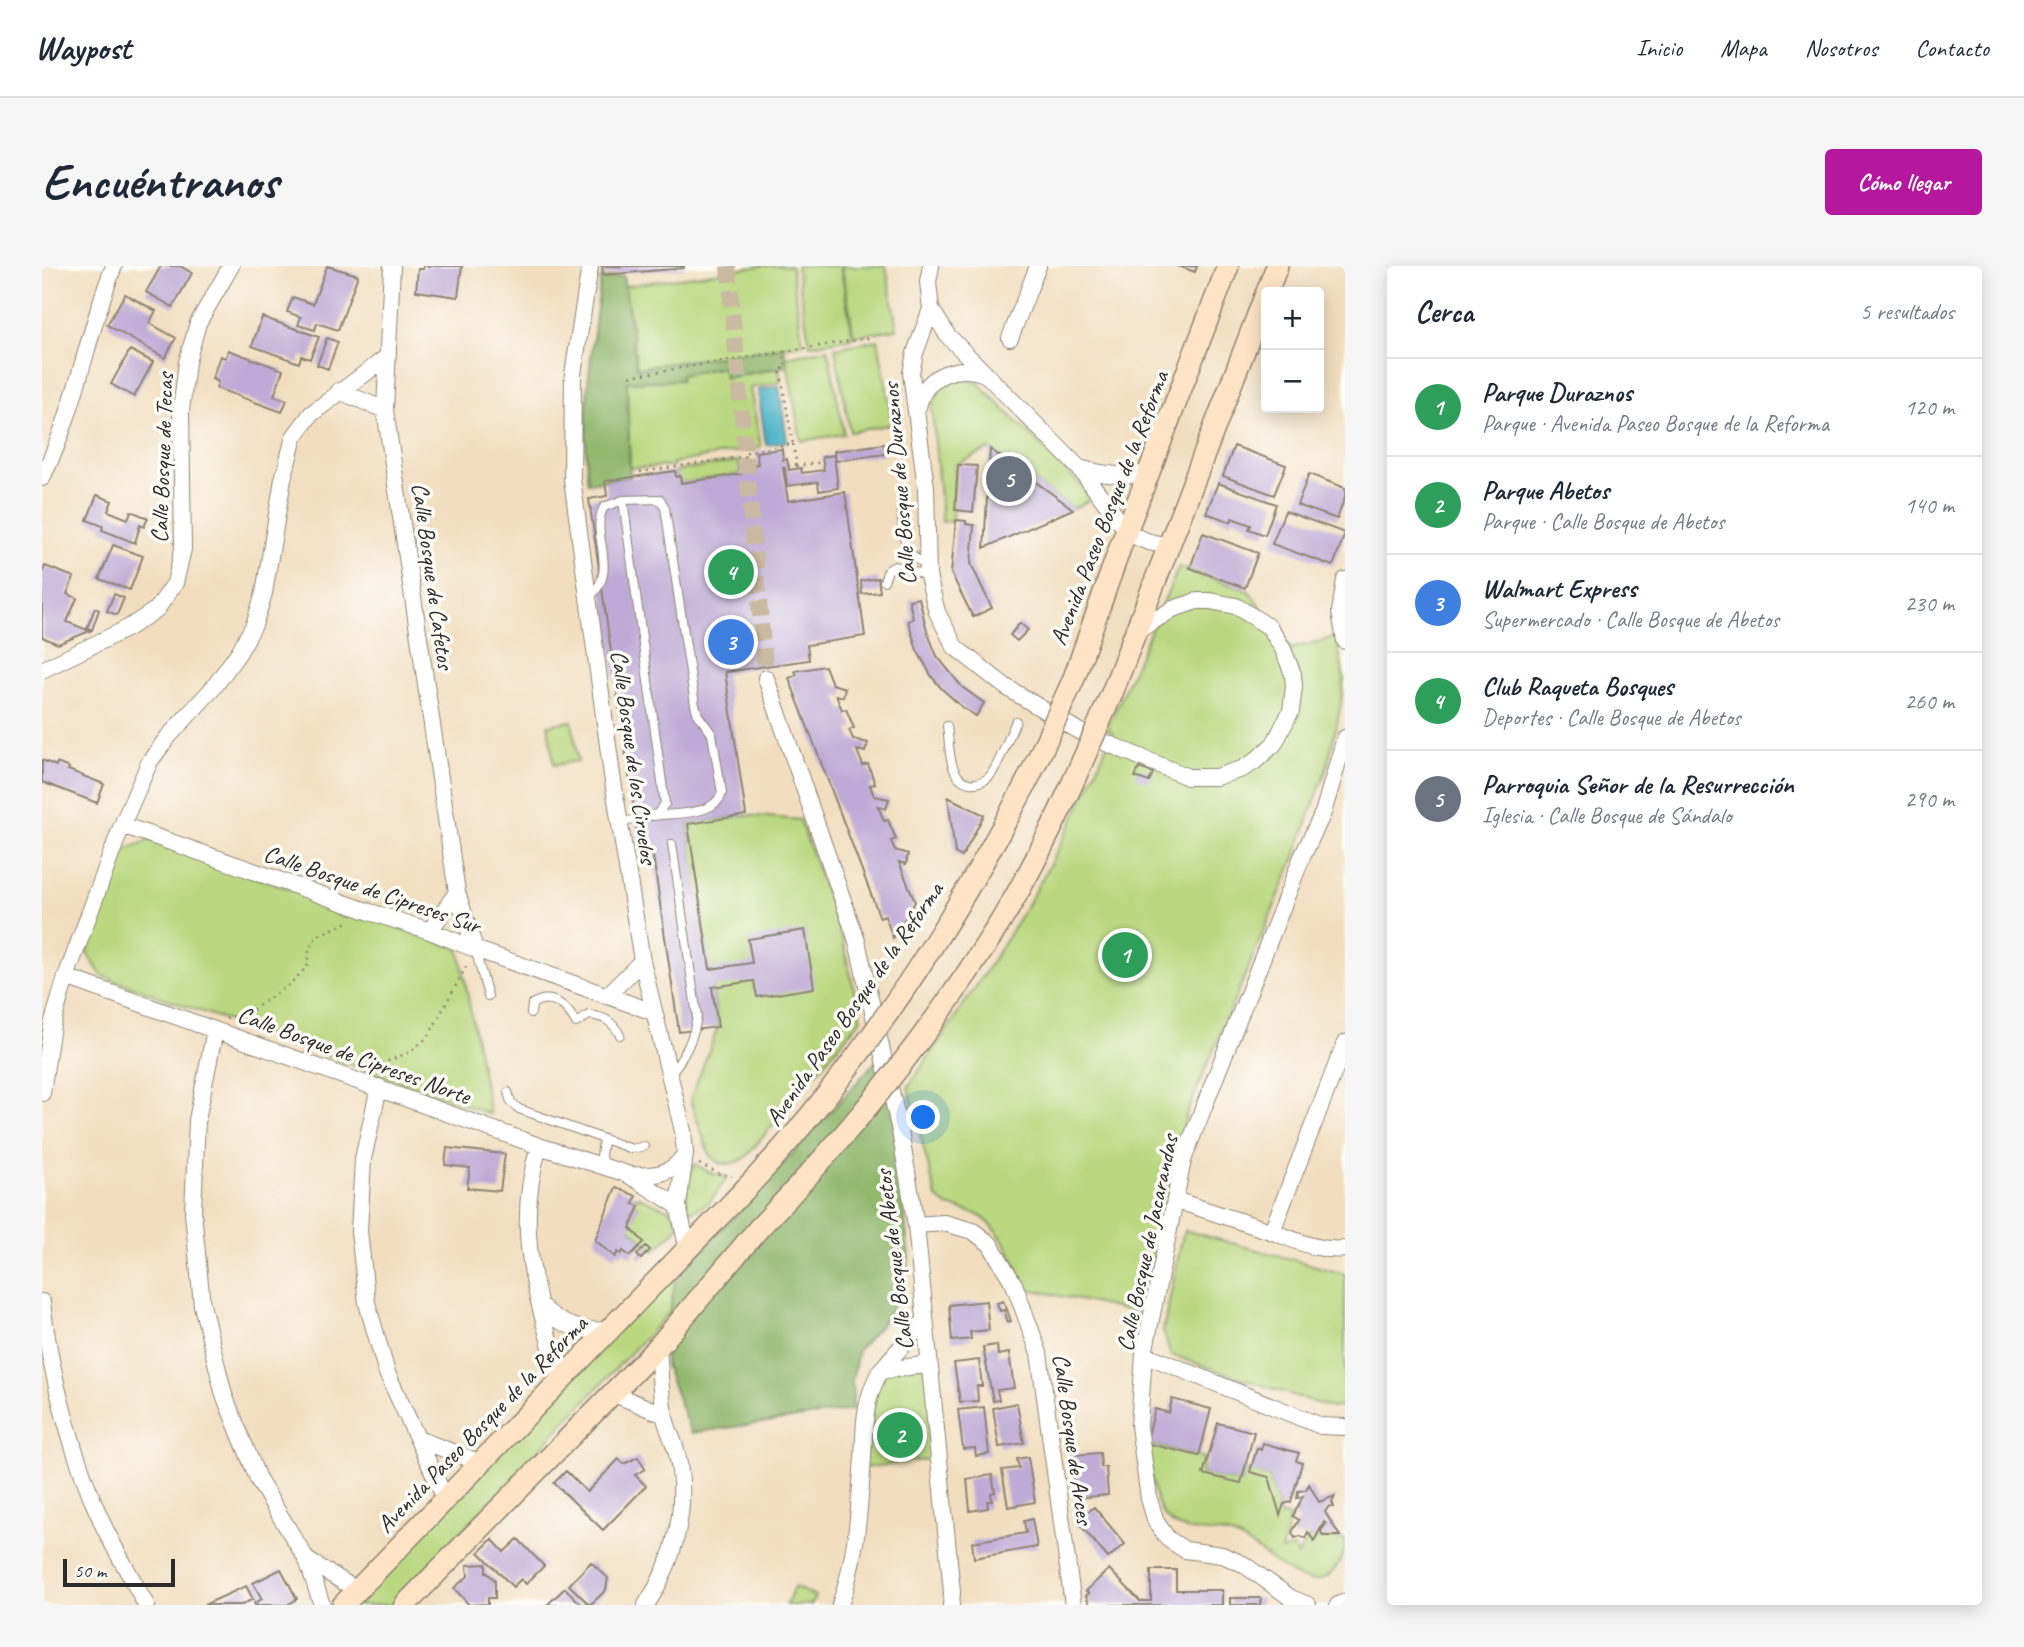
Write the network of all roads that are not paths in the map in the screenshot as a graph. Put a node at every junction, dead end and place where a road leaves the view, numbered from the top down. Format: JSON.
{"nodes":[{"id":1,"x":114,"y":266,"type":"edge"},
{"id":2,"x":231,"y":266,"type":"edge"},
{"id":3,"x":391,"y":266,"type":"edge"},
{"id":4,"x":590,"y":266,"type":"edge"},
{"id":5,"x":931,"y":266,"type":"edge"},
{"id":6,"x":1038,"y":266,"type":"edge"},
{"id":7,"x":1228,"y":266,"type":"edge"},
{"id":8,"x":1277,"y":266,"type":"edge"},
{"id":9,"x":1269,"y":287,"type":"edge"},
{"id":10,"x":1261,"y":308,"type":"edge"},
{"id":11,"x":931,"y":309,"type":"junction"},
{"id":12,"x":1010,"y":338,"type":"dead end"},
{"id":13,"x":387,"y":357,"type":"junction"},
{"id":14,"x":989,"y":376,"type":"junction"},
{"id":15,"x":339,"y":391,"type":"junction"},
{"id":16,"x":385,"y":410,"type":"junction"},
{"id":17,"x":918,"y":414,"type":"junction"},
{"id":18,"x":1079,"y":468,"type":"junction"},
{"id":19,"x":1150,"y":473,"type":"junction"},
{"id":20,"x":42,"y":478,"type":"edge"},
{"id":21,"x":623,"y":500,"type":"junction"},
{"id":22,"x":901,"y":503,"type":"dead end"},
{"id":23,"x":1127,"y":531,"type":"junction"},
{"id":24,"x":1169,"y":545,"type":"junction"},
{"id":25,"x":928,"y":570,"type":"junction"},
{"id":26,"x":1345,"y":580,"type":"edge"},
{"id":27,"x":884,"y":581,"type":"dead end"},
{"id":28,"x":588,"y":598,"type":"junction"},
{"id":29,"x":1137,"y":631,"type":"junction"},
{"id":30,"x":1345,"y":641,"type":"edge"},
{"id":31,"x":42,"y":670,"type":"edge"},
{"id":32,"x":766,"y":678,"type":"tunnel mouth"},
{"id":33,"x":1016,"y":721,"type":"dead end"},
{"id":34,"x":947,"y":726,"type":"dead end"},
{"id":35,"x":1345,"y":738,"type":"edge"},
{"id":36,"x":654,"y":816,"type":"junction"},
{"id":37,"x":620,"y":823,"type":"junction"},
{"id":38,"x":122,"y":825,"type":"junction"},
{"id":39,"x":672,"y":844,"type":"dead end"},
{"id":40,"x":457,"y":892,"type":"junction"},
{"id":41,"x":430,"y":930,"type":"junction"},
{"id":42,"x":475,"y":949,"type":"junction"},
{"id":43,"x":642,"y":961,"type":"junction"},
{"id":44,"x":66,"y":977,"type":"junction"},
{"id":45,"x":488,"y":996,"type":"dead end"},
{"id":46,"x":607,"y":996,"type":"junction"},
{"id":47,"x":653,"y":1012,"type":"junction"},
{"id":48,"x":531,"y":1013,"type":"dead end"},
{"id":49,"x":47,"y":1027,"type":"edge"},
{"id":50,"x":215,"y":1030,"type":"junction"},
{"id":51,"x":620,"y":1035,"type":"dead end"},
{"id":52,"x":1345,"y":1044,"type":"edge"},
{"id":53,"x":45,"y":1049,"type":"edge"},
{"id":54,"x":669,"y":1075,"type":"junction"},
{"id":55,"x":43,"y":1082,"type":"edge"},
{"id":56,"x":379,"y":1087,"type":"junction"},
{"id":57,"x":508,"y":1092,"type":"dead end"},
{"id":58,"x":603,"y":1140,"type":"junction"},
{"id":59,"x":539,"y":1146,"type":"junction"},
{"id":60,"x":644,"y":1146,"type":"dead end"},
{"id":61,"x":685,"y":1154,"type":"junction"},
{"id":62,"x":604,"y":1167,"type":"junction"},
{"id":63,"x":627,"y":1174,"type":"junction"},
{"id":64,"x":1175,"y":1200,"type":"junction"},
{"id":65,"x":678,"y":1206,"type":"junction"},
{"id":66,"x":916,"y":1225,"type":"junction"},
{"id":67,"x":1272,"y":1231,"type":"junction"},
{"id":68,"x":688,"y":1250,"type":"junction"},
{"id":69,"x":1345,"y":1250,"type":"edge"},
{"id":70,"x":42,"y":1301,"type":"edge"},
{"id":71,"x":541,"y":1306,"type":"junction"},
{"id":72,"x":925,"y":1320,"type":"junction"},
{"id":73,"x":612,"y":1329,"type":"junction"},
{"id":74,"x":658,"y":1347,"type":"junction"},
{"id":75,"x":1144,"y":1354,"type":"junction"},
{"id":76,"x":929,"y":1364,"type":"junction"},
{"id":77,"x":880,"y":1371,"type":"junction"},
{"id":78,"x":560,"y":1382,"type":"junction"},
{"id":79,"x":612,"y":1393,"type":"junction"},
{"id":80,"x":664,"y":1415,"type":"junction"},
{"id":81,"x":1345,"y":1427,"type":"edge"},
{"id":82,"x":418,"y":1439,"type":"junction"},
{"id":83,"x":481,"y":1463,"type":"junction"},
{"id":84,"x":445,"y":1498,"type":"junction"},
{"id":85,"x":307,"y":1560,"type":"junction"},
{"id":86,"x":350,"y":1597,"type":"edge"},
{"id":87,"x":1345,"y":1602,"type":"edge"},
{"id":88,"x":146,"y":1605,"type":"edge"},
{"id":89,"x":322,"y":1605,"type":"edge"},
{"id":90,"x":405,"y":1605,"type":"edge"},
{"id":91,"x":646,"y":1605,"type":"edge"},
{"id":92,"x":840,"y":1605,"type":"edge"},
{"id":93,"x":951,"y":1605,"type":"edge"},
{"id":94,"x":1073,"y":1605,"type":"edge"},
{"id":95,"x":1308,"y":1605,"type":"edge"},
{"id":96,"x":1338,"y":1605,"type":"edge"}],
"edges":[{"from":1,"to":20,"type":"street"},
{"from":2,"to":31,"type":"street","name":"Calle Bosque de Tecas"},
{"from":3,"to":13,"type":"street","name":"Calle Bosque de Cafetos"},
{"from":4,"to":28,"type":"street","name":"Calle Bosque de los Ciruelos"},
{"from":5,"to":11,"type":"street","name":"Calle Bosque de Duraznos"},
{"from":6,"to":12,"type":"street"},
{"from":7,"to":19,"type":"main road","name":"Avenida Paseo Bosque de la Reforma"},
{"from":8,"to":9,"type":"main road"},
{"from":10,"to":24,"type":"main road"},
{"from":11,"to":14,"type":"street"},
{"from":11,"to":17,"type":"street","name":"Calle Bosque de Duraznos"},
{"from":13,"to":15,"type":"street"},
{"from":13,"to":16,"type":"street","name":"Calle Bosque de Cafetos"},
{"from":14,"to":17,"type":"street"},
{"from":14,"to":18,"type":"street"},
{"from":15,"to":16,"type":"street"},
{"from":15,"to":38,"type":"street"},
{"from":16,"to":40,"type":"street","name":"Calle Bosque de Cafetos"},
{"from":17,"to":25,"type":"street","name":"Calle Bosque de Duraznos"},
{"from":18,"to":19,"type":"street"},
{"from":18,"to":23,"type":"street"},
{"from":19,"to":23,"type":"main road","name":"Avenida Paseo Bosque de la Reforma"},
{"from":21,"to":28,"type":"lane"},
{"from":21,"to":36,"type":"lane"},
{"from":21,"to":36,"type":"lane"},
{"from":22,"to":25,"type":"lane"},
{"from":23,"to":24,"type":"street"},
{"from":23,"to":68,"type":"main road","name":"Avenida Paseo Bosque de la Reforma","bridge":true},
{"from":24,"to":29,"type":"main road"},
{"from":25,"to":27,"type":"lane"},
{"from":25,"to":29,"type":"street","name":"Calle Bosque de Duraznos"},
{"from":26,"to":30,"type":"street"},
{"from":28,"to":37,"type":"street","name":"Calle Bosque de los Ciruelos"},
{"from":29,"to":74,"type":"main road","bridge":true},
{"from":32,"to":66,"type":"street","name":"Calle Bosque de Abetos"},
{"from":33,"to":34,"type":"lane"},
{"from":35,"to":64,"type":"street","name":"Calle Bosque de Jacarandas"},
{"from":36,"to":37,"type":"lane"},
{"from":37,"to":43,"type":"street","name":"Calle Bosque de los Ciruelos"},
{"from":38,"to":41,"type":"street","name":"Calle Bosque de Cipreses Sur"},
{"from":38,"to":44,"type":"street"},
{"from":39,"to":54,"type":"lane"},
{"from":40,"to":41,"type":"street"},
{"from":40,"to":42,"type":"street","name":"Calle Bosque de Cafetos"},
{"from":41,"to":42,"type":"street","name":"Calle Bosque de Cipreses Sur"},
{"from":42,"to":45,"type":"lane"},
{"from":42,"to":46,"type":"street","name":"Calle Bosque de Cipreses Sur"},
{"from":43,"to":46,"type":"street"},
{"from":43,"to":47,"type":"street","name":"Calle Bosque de los Ciruelos"},
{"from":44,"to":49,"type":"street"},
{"from":44,"to":50,"type":"street","name":"Calle Bosque de Cipreses Norte"},
{"from":46,"to":47,"type":"street","name":"Calle Bosque de Cipreses Sur"},
{"from":47,"to":54,"type":"street","name":"Calle Bosque de los Ciruelos"},
{"from":48,"to":51,"type":"lane"},
{"from":49,"to":53,"type":"street"},
{"from":50,"to":56,"type":"street","name":"Calle Bosque de Cipreses Norte"},
{"from":50,"to":85,"type":"street"},
{"from":52,"to":67,"type":"street"},
{"from":53,"to":55,"type":"street"},
{"from":54,"to":61,"type":"street","name":"Calle Bosque de los Ciruelos"},
{"from":56,"to":59,"type":"street","name":"Calle Bosque de Cipreses Norte"},
{"from":56,"to":82,"type":"street"},
{"from":57,"to":58,"type":"lane"},
{"from":58,"to":60,"type":"lane"},
{"from":58,"to":62,"type":"lane"},
{"from":59,"to":62,"type":"street","name":"Calle Bosque de Cipreses Norte"},
{"from":59,"to":71,"type":"street"},
{"from":61,"to":63,"type":"street","name":"Calle Bosque de Cipreses Norte"},
{"from":61,"to":65,"type":"street","name":"Calle Bosque de los Ciruelos"},
{"from":62,"to":63,"type":"street","name":"Calle Bosque de Cipreses Norte"},
{"from":63,"to":65,"type":"street","name":"Calle Bosque de Cipreses Norte"},
{"from":64,"to":67,"type":"street"},
{"from":64,"to":75,"type":"street","name":"Calle Bosque de Jacarandas"},
{"from":65,"to":68,"type":"street","name":"Calle Bosque de los Ciruelos"},
{"from":66,"to":72,"type":"street","name":"Calle Bosque de Abetos"},
{"from":66,"to":94,"type":"street","name":"Calle Bosque de Arces"},
{"from":67,"to":69,"type":"street"},
{"from":68,"to":73,"type":"main road","name":"Avenida Paseo Bosque de la Reforma"},
{"from":70,"to":88,"type":"street"},
{"from":71,"to":73,"type":"street"},
{"from":71,"to":78,"type":"street"},
{"from":72,"to":76,"type":"street","name":"Calle Bosque de Abetos"},
{"from":72,"to":77,"type":"street"},
{"from":73,"to":78,"type":"main road","name":"Avenida Paseo Bosque de la Reforma"},
{"from":74,"to":79,"type":"main road"},
{"from":74,"to":80,"type":"street"},
{"from":75,"to":81,"type":"street"},
{"from":75,"to":95,"type":"street","name":"Calle Bosque de Jacarandas"},
{"from":76,"to":77,"type":"street"},
{"from":76,"to":93,"type":"street","name":"Calle Bosque de Abetos"},
{"from":77,"to":92,"type":"street"},
{"from":78,"to":83,"type":"main road","name":"Avenida Paseo Bosque de la Reforma"},
{"from":79,"to":80,"type":"street"},
{"from":79,"to":90,"type":"main road"},
{"from":80,"to":91,"type":"street"},
{"from":82,"to":83,"type":"street"},
{"from":82,"to":84,"type":"street"},
{"from":83,"to":84,"type":"main road","name":"Avenida Paseo Bosque de la Reforma"},
{"from":84,"to":86,"type":"main road","name":"Avenida Paseo Bosque de la Reforma"},
{"from":85,"to":86,"type":"street"},
{"from":85,"to":89,"type":"street"},
{"from":87,"to":96,"type":"street"}]}
